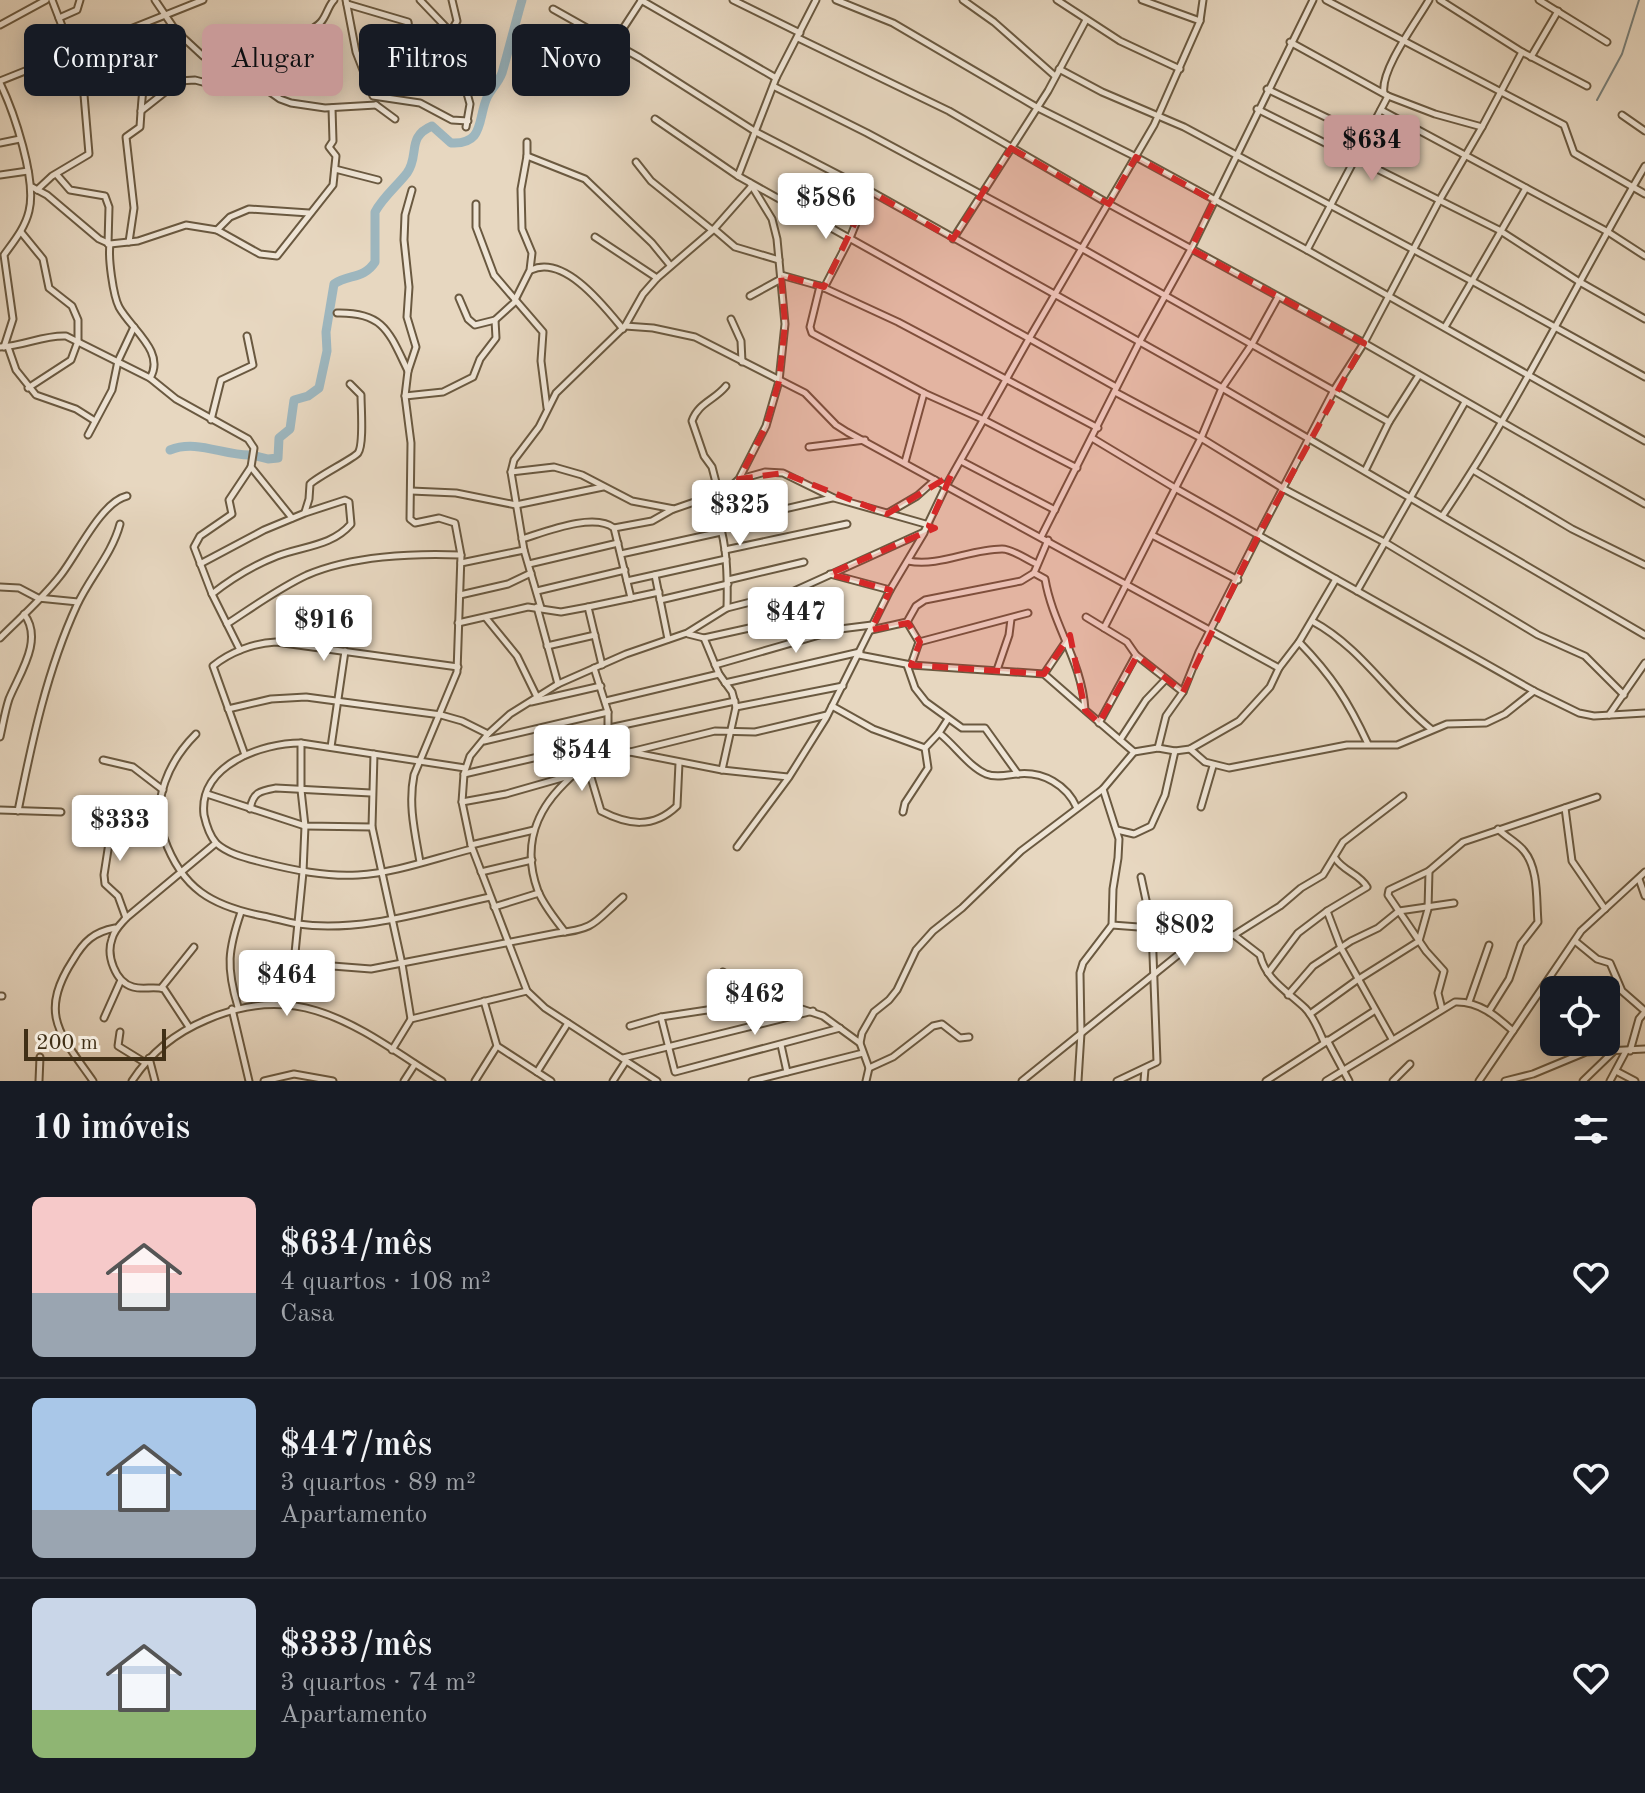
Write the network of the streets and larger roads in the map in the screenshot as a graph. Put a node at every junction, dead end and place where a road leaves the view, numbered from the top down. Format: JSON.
{"nodes":[{"id":1,"x":49,"y":0,"type":"edge"},
{"id":2,"x":80,"y":0,"type":"edge"},
{"id":3,"x":155,"y":0,"type":"edge"},
{"id":4,"x":203,"y":0,"type":"edge"},
{"id":5,"x":334,"y":0,"type":"edge"},
{"id":6,"x":420,"y":0,"type":"edge"},
{"id":7,"x":452,"y":0,"type":"edge"},
{"id":8,"x":641,"y":0,"type":"edge"},
{"id":9,"x":733,"y":0,"type":"edge"},
{"id":10,"x":816,"y":0,"type":"edge"},
{"id":11,"x":836,"y":0,"type":"edge"},
{"id":12,"x":963,"y":0,"type":"edge"},
{"id":13,"x":1057,"y":0,"type":"edge"},
{"id":14,"x":1142,"y":0,"type":"edge"},
{"id":15,"x":1203,"y":0,"type":"edge"},
{"id":16,"x":1313,"y":0,"type":"edge"},
{"id":17,"x":1326,"y":0,"type":"edge"},
{"id":18,"x":1429,"y":0,"type":"edge"},
{"id":19,"x":1440,"y":0,"type":"edge"},
{"id":20,"x":1539,"y":0,"type":"edge"},
{"id":21,"x":346,"y":2,"type":"edge"},
{"id":22,"x":553,"y":9,"type":"dead end"},
{"id":23,"x":1558,"y":11,"type":"junction"},
{"id":24,"x":164,"y":16,"type":"junction"},
{"id":25,"x":59,"y":18,"type":"junction"},
{"id":26,"x":1086,"y":20,"type":"junction"},
{"id":27,"x":1200,"y":21,"type":"junction"},
{"id":28,"x":61,"y":24,"type":"edge"},
{"id":29,"x":144,"y":24,"type":"edge"},
{"id":30,"x":170,"y":24,"type":"edge"},
{"id":31,"x":320,"y":24,"type":"edge"},
{"id":32,"x":408,"y":24,"type":"edge"},
{"id":33,"x":443,"y":24,"type":"edge"},
{"id":34,"x":456,"y":24,"type":"edge"},
{"id":35,"x":579,"y":24,"type":"edge"},
{"id":36,"x":626,"y":24,"type":"edge"},
{"id":37,"x":0,"y":25,"type":"edge"},
{"id":38,"x":799,"y":36,"type":"junction"},
{"id":39,"x":186,"y":40,"type":"edge"},
{"id":40,"x":1290,"y":42,"type":"junction"},
{"id":41,"x":1404,"y":42,"type":"junction"},
{"id":42,"x":1607,"y":42,"type":"dead end"},
{"id":43,"x":1522,"y":52,"type":"junction"},
{"id":44,"x":630,"y":53,"type":"edge"},
{"id":45,"x":202,"y":55,"type":"edge"},
{"id":46,"x":1531,"y":57,"type":"junction"},
{"id":47,"x":359,"y":60,"type":"edge"},
{"id":48,"x":1059,"y":69,"type":"junction"},
{"id":49,"x":1180,"y":69,"type":"junction"},
{"id":50,"x":24,"y":72,"type":"edge"},
{"id":51,"x":1055,"y":76,"type":"junction"},
{"id":52,"x":776,"y":78,"type":"junction"},
{"id":53,"x":0,"y":82,"type":"edge"},
{"id":54,"x":202,"y":82,"type":"edge"},
{"id":55,"x":1382,"y":84,"type":"junction"},
{"id":56,"x":1587,"y":86,"type":"dead end"},
{"id":57,"x":775,"y":87,"type":"junction"},
{"id":58,"x":1372,"y":88,"type":"junction"},
{"id":59,"x":1267,"y":89,"type":"junction"},
{"id":60,"x":1501,"y":92,"type":"junction"},
{"id":61,"x":1386,"y":95,"type":"junction"},
{"id":62,"x":84,"y":96,"type":"edge"},
{"id":63,"x":143,"y":96,"type":"edge"},
{"id":64,"x":276,"y":96,"type":"edge"},
{"id":65,"x":373,"y":96,"type":"joint"},
{"id":66,"x":468,"y":96,"type":"edge"},
{"id":67,"x":376,"y":105,"type":"junction"},
{"id":68,"x":332,"y":108,"type":"junction"},
{"id":69,"x":1038,"y":108,"type":"junction"},
{"id":70,"x":1257,"y":109,"type":"junction"},
{"id":71,"x":1381,"y":110,"type":"junction"},
{"id":72,"x":141,"y":111,"type":"junction"},
{"id":73,"x":1159,"y":115,"type":"junction"},
{"id":74,"x":1622,"y":115,"type":"dead end"},
{"id":75,"x":395,"y":119,"type":"dead end"},
{"id":76,"x":655,"y":119,"type":"dead end"},
{"id":77,"x":1482,"y":127,"type":"junction"},
{"id":78,"x":1645,"y":131,"type":"edge"},
{"id":79,"x":756,"y":132,"type":"junction"},
{"id":80,"x":1367,"y":137,"type":"junction"},
{"id":81,"x":20,"y":139,"type":"junction"},
{"id":82,"x":527,"y":142,"type":"dead end"},
{"id":83,"x":0,"y":143,"type":"edge"},
{"id":84,"x":1011,"y":148,"type":"junction"},
{"id":85,"x":1467,"y":155,"type":"junction"},
{"id":86,"x":527,"y":156,"type":"junction"},
{"id":87,"x":1235,"y":156,"type":"junction"},
{"id":88,"x":1136,"y":157,"type":"junction"},
{"id":89,"x":1357,"y":159,"type":"junction"},
{"id":90,"x":636,"y":162,"type":"dead end"},
{"id":91,"x":1645,"y":166,"type":"edge"},
{"id":92,"x":335,"y":169,"type":"junction"},
{"id":93,"x":28,"y":171,"type":"junction"},
{"id":94,"x":0,"y":175,"type":"edge"},
{"id":95,"x":57,"y":175,"type":"junction"},
{"id":96,"x":738,"y":176,"type":"junction"},
{"id":97,"x":378,"y":180,"type":"dead end"},
{"id":98,"x":751,"y":184,"type":"junction"},
{"id":99,"x":1632,"y":187,"type":"junction"},
{"id":100,"x":1526,"y":188,"type":"junction"},
{"id":101,"x":34,"y":189,"type":"junction"},
{"id":102,"x":412,"y":190,"type":"dead end"},
{"id":103,"x":870,"y":191,"type":"junction"},
{"id":104,"x":1645,"y":194,"type":"edge"},
{"id":105,"x":980,"y":196,"type":"junction"},
{"id":106,"x":1214,"y":201,"type":"junction"},
{"id":107,"x":1439,"y":201,"type":"junction"},
{"id":108,"x":476,"y":204,"type":"dead end"},
{"id":109,"x":1109,"y":204,"type":"junction"},
{"id":110,"x":1332,"y":206,"type":"junction"},
{"id":111,"x":309,"y":213,"type":"junction"},
{"id":112,"x":713,"y":229,"type":"junction"},
{"id":113,"x":217,"y":230,"type":"junction"},
{"id":114,"x":1499,"y":230,"type":"junction"},
{"id":115,"x":21,"y":232,"type":"junction"},
{"id":116,"x":1608,"y":232,"type":"junction"},
{"id":117,"x":595,"y":237,"type":"dead end"},
{"id":118,"x":850,"y":238,"type":"junction"},
{"id":119,"x":953,"y":239,"type":"junction"},
{"id":120,"x":129,"y":242,"type":"junction"},
{"id":121,"x":109,"y":244,"type":"junction"},
{"id":122,"x":1081,"y":248,"type":"junction"},
{"id":123,"x":1191,"y":249,"type":"junction"},
{"id":124,"x":1307,"y":250,"type":"junction"},
{"id":125,"x":1415,"y":250,"type":"junction"},
{"id":126,"x":1645,"y":256,"type":"edge"},
{"id":127,"x":2,"y":257,"type":"edge"},
{"id":128,"x":779,"y":260,"type":"junction"},
{"id":129,"x":670,"y":265,"type":"junction"},
{"id":130,"x":530,"y":270,"type":"junction"},
{"id":131,"x":781,"y":277,"type":"junction"},
{"id":132,"x":657,"y":278,"type":"junction"},
{"id":133,"x":1472,"y":281,"type":"junction"},
{"id":134,"x":1578,"y":281,"type":"junction"},
{"id":135,"x":822,"y":287,"type":"junction"},
{"id":136,"x":1055,"y":294,"type":"junction"},
{"id":137,"x":1164,"y":295,"type":"junction"},
{"id":138,"x":750,"y":296,"type":"dead end"},
{"id":139,"x":1278,"y":297,"type":"junction"},
{"id":140,"x":459,"y":298,"type":"dead end"},
{"id":141,"x":1389,"y":298,"type":"junction"},
{"id":142,"x":515,"y":301,"type":"junction"},
{"id":143,"x":337,"y":313,"type":"dead end"},
{"id":144,"x":1644,"y":316,"type":"edge"},
{"id":145,"x":731,"y":319,"type":"dead end"},
{"id":146,"x":495,"y":320,"type":"junction"},
{"id":147,"x":134,"y":327,"type":"junction"},
{"id":148,"x":1445,"y":327,"type":"junction"},
{"id":149,"x":1554,"y":327,"type":"junction"},
{"id":150,"x":624,"y":328,"type":"junction"},
{"id":151,"x":247,"y":336,"type":"dead end"},
{"id":152,"x":1030,"y":337,"type":"junction"},
{"id":153,"x":78,"y":341,"type":"junction"},
{"id":154,"x":1140,"y":341,"type":"junction"},
{"id":155,"x":1364,"y":343,"type":"junction"},
{"id":156,"x":1252,"y":344,"type":"junction"},
{"id":157,"x":4,"y":347,"type":"edge"},
{"id":158,"x":118,"y":361,"type":"junction"},
{"id":159,"x":742,"y":362,"type":"junction"},
{"id":160,"x":408,"y":371,"type":"junction"},
{"id":161,"x":1419,"y":375,"type":"junction"},
{"id":162,"x":1527,"y":375,"type":"junction"},
{"id":163,"x":1645,"y":377,"type":"edge"},
{"id":164,"x":150,"y":378,"type":"junction"},
{"id":165,"x":1006,"y":379,"type":"junction"},
{"id":166,"x":779,"y":381,"type":"junction"},
{"id":167,"x":350,"y":384,"type":"dead end"},
{"id":168,"x":726,"y":386,"type":"dead end"},
{"id":169,"x":28,"y":388,"type":"junction"},
{"id":170,"x":1222,"y":388,"type":"junction"},
{"id":171,"x":1116,"y":390,"type":"junction"},
{"id":172,"x":1334,"y":390,"type":"junction"},
{"id":173,"x":924,"y":393,"type":"junction"},
{"id":174,"x":405,"y":396,"type":"junction"},
{"id":175,"x":1465,"y":402,"type":"junction"},
{"id":176,"x":548,"y":409,"type":"junction"},
{"id":177,"x":211,"y":420,"type":"junction"},
{"id":178,"x":984,"y":420,"type":"junction"},
{"id":179,"x":95,"y":421,"type":"junction"},
{"id":180,"x":1389,"y":422,"type":"junction"},
{"id":181,"x":1503,"y":422,"type":"junction"},
{"id":182,"x":1098,"y":428,"type":"junction"},
{"id":183,"x":88,"y":435,"type":"dead end"},
{"id":184,"x":1092,"y":438,"type":"junction"},
{"id":185,"x":1201,"y":438,"type":"junction"},
{"id":186,"x":866,"y":440,"type":"junction"},
{"id":187,"x":1310,"y":440,"type":"junction"},
{"id":188,"x":1645,"y":441,"type":"edge"},
{"id":189,"x":809,"y":447,"type":"dead end"},
{"id":190,"x":961,"y":461,"type":"junction"},
{"id":191,"x":905,"y":462,"type":"junction"},
{"id":192,"x":251,"y":467,"type":"junction"},
{"id":193,"x":1077,"y":468,"type":"junction"},
{"id":194,"x":1473,"y":470,"type":"junction"},
{"id":195,"x":1365,"y":471,"type":"junction"},
{"id":196,"x":511,"y":472,"type":"junction"},
{"id":197,"x":739,"y":479,"type":"junction"},
{"id":198,"x":935,"y":480,"type":"junction"},
{"id":199,"x":604,"y":486,"type":"junction"},
{"id":200,"x":946,"y":486,"type":"junction"},
{"id":201,"x":1175,"y":488,"type":"junction"},
{"id":202,"x":1284,"y":489,"type":"junction"},
{"id":203,"x":411,"y":491,"type":"junction"},
{"id":204,"x":719,"y":494,"type":"junction"},
{"id":205,"x":127,"y":496,"type":"dead end"},
{"id":206,"x":709,"y":497,"type":"junction"},
{"id":207,"x":834,"y":498,"type":"junction"},
{"id":208,"x":1410,"y":498,"type":"junction"},
{"id":209,"x":1645,"y":504,"type":"edge"},
{"id":210,"x":516,"y":505,"type":"junction"},
{"id":211,"x":674,"y":509,"type":"junction"},
{"id":212,"x":1055,"y":510,"type":"junction"},
{"id":213,"x":305,"y":513,"type":"junction"},
{"id":214,"x":887,"y":514,"type":"junction"},
{"id":215,"x":1443,"y":515,"type":"junction"},
{"id":216,"x":292,"y":518,"type":"junction"},
{"id":217,"x":120,"y":524,"type":"dead end"},
{"id":218,"x":847,"y":524,"type":"dead end"},
{"id":219,"x":929,"y":525,"type":"junction"},
{"id":220,"x":614,"y":528,"type":"junction"},
{"id":221,"x":721,"y":528,"type":"junction"},
{"id":222,"x":924,"y":532,"type":"junction"},
{"id":223,"x":1259,"y":534,"type":"junction"},
{"id":224,"x":1152,"y":535,"type":"junction"},
{"id":225,"x":522,"y":539,"type":"junction"},
{"id":226,"x":1045,"y":539,"type":"junction"},
{"id":227,"x":618,"y":543,"type":"junction"},
{"id":228,"x":1386,"y":543,"type":"junction"},
{"id":229,"x":524,"y":550,"type":"junction"},
{"id":230,"x":725,"y":550,"type":"junction"},
{"id":231,"x":621,"y":554,"type":"junction"},
{"id":232,"x":461,"y":555,"type":"junction"},
{"id":233,"x":726,"y":559,"type":"junction"},
{"id":234,"x":908,"y":561,"type":"junction"},
{"id":235,"x":804,"y":562,"type":"dead end"},
{"id":236,"x":461,"y":563,"type":"junction"},
{"id":237,"x":200,"y":564,"type":"junction"},
{"id":238,"x":529,"y":564,"type":"junction"},
{"id":239,"x":1037,"y":564,"type":"junction"},
{"id":240,"x":1645,"y":565,"type":"edge"},
{"id":241,"x":625,"y":570,"type":"junction"},
{"id":242,"x":531,"y":573,"type":"junction"},
{"id":243,"x":1034,"y":573,"type":"junction"},
{"id":244,"x":829,"y":574,"type":"junction"},
{"id":245,"x":655,"y":575,"type":"junction"},
{"id":246,"x":1336,"y":579,"type":"junction"},
{"id":247,"x":1238,"y":580,"type":"junction"},
{"id":248,"x":627,"y":581,"type":"junction"},
{"id":249,"x":728,"y":582,"type":"junction"},
{"id":250,"x":1126,"y":584,"type":"junction"},
{"id":251,"x":0,"y":587,"type":"edge"},
{"id":252,"x":890,"y":590,"type":"junction"},
{"id":253,"x":537,"y":591,"type":"junction"},
{"id":254,"x":794,"y":591,"type":"junction"},
{"id":255,"x":1357,"y":591,"type":"junction"},
{"id":256,"x":659,"y":592,"type":"junction"},
{"id":257,"x":212,"y":594,"type":"junction"},
{"id":258,"x":460,"y":595,"type":"junction"},
{"id":259,"x":38,"y":598,"type":"junction"},
{"id":260,"x":631,"y":598,"type":"junction"},
{"id":261,"x":660,"y":600,"type":"junction"},
{"id":262,"x":78,"y":602,"type":"junction"},
{"id":263,"x":539,"y":607,"type":"junction"},
{"id":264,"x":588,"y":607,"type":"junction"},
{"id":265,"x":727,"y":608,"type":"junction"},
{"id":266,"x":1028,"y":613,"type":"dead end"},
{"id":267,"x":24,"y":614,"type":"junction"},
{"id":268,"x":1086,"y":617,"type":"dead end"},
{"id":269,"x":486,"y":618,"type":"junction"},
{"id":270,"x":1011,"y":619,"type":"junction"},
{"id":271,"x":1312,"y":621,"type":"junction"},
{"id":272,"x":907,"y":622,"type":"junction"},
{"id":273,"x":458,"y":623,"type":"junction"},
{"id":274,"x":227,"y":624,"type":"junction"},
{"id":275,"x":872,"y":628,"type":"junction"},
{"id":276,"x":1104,"y":628,"type":"junction"},
{"id":277,"x":1212,"y":629,"type":"junction"},
{"id":278,"x":687,"y":633,"type":"junction"},
{"id":279,"x":595,"y":635,"type":"junction"},
{"id":280,"x":1645,"y":635,"type":"edge"},
{"id":281,"x":0,"y":638,"type":"edge"},
{"id":282,"x":704,"y":638,"type":"junction"},
{"id":283,"x":668,"y":639,"type":"junction"},
{"id":284,"x":1067,"y":640,"type":"junction"},
{"id":285,"x":919,"y":642,"type":"junction"},
{"id":286,"x":1299,"y":642,"type":"junction"},
{"id":287,"x":547,"y":646,"type":"junction"},
{"id":288,"x":240,"y":650,"type":"junction"},
{"id":289,"x":345,"y":651,"type":"junction"},
{"id":290,"x":860,"y":654,"type":"junction"},
{"id":291,"x":1136,"y":655,"type":"junction"},
{"id":292,"x":1645,"y":663,"type":"edge"},
{"id":293,"x":602,"y":665,"type":"junction"},
{"id":294,"x":715,"y":665,"type":"junction"},
{"id":295,"x":909,"y":665,"type":"junction"},
{"id":296,"x":458,"y":667,"type":"junction"},
{"id":297,"x":594,"y":668,"type":"junction"},
{"id":298,"x":1279,"y":668,"type":"junction"},
{"id":299,"x":997,"y":670,"type":"junction"},
{"id":300,"x":1643,"y":673,"type":"edge"},
{"id":301,"x":719,"y":674,"type":"junction"},
{"id":302,"x":1044,"y":674,"type":"junction"},
{"id":303,"x":1166,"y":679,"type":"junction"},
{"id":304,"x":725,"y":683,"type":"junction"},
{"id":305,"x":558,"y":684,"type":"junction"},
{"id":306,"x":601,"y":686,"type":"junction"},
{"id":307,"x":843,"y":686,"type":"junction"},
{"id":308,"x":1534,"y":691,"type":"junction"},
{"id":309,"x":1183,"y":692,"type":"junction"},
{"id":310,"x":1624,"y":695,"type":"junction"},
{"id":311,"x":537,"y":697,"type":"junction"},
{"id":312,"x":338,"y":701,"type":"junction"},
{"id":313,"x":606,"y":701,"type":"junction"},
{"id":314,"x":526,"y":703,"type":"junction"},
{"id":315,"x":736,"y":704,"type":"junction"},
{"id":316,"x":832,"y":706,"type":"junction"},
{"id":317,"x":228,"y":709,"type":"junction"},
{"id":318,"x":1085,"y":710,"type":"junction"},
{"id":319,"x":608,"y":712,"type":"junction"},
{"id":320,"x":1645,"y":713,"type":"edge"},
{"id":321,"x":441,"y":715,"type":"junction"},
{"id":322,"x":827,"y":715,"type":"junction"},
{"id":323,"x":1609,"y":715,"type":"junction"},
{"id":324,"x":948,"y":719,"type":"junction"},
{"id":325,"x":1099,"y":723,"type":"junction"},
{"id":326,"x":609,"y":728,"type":"junction"},
{"id":327,"x":1431,"y":729,"type":"junction"},
{"id":328,"x":732,"y":731,"type":"junction"},
{"id":329,"x":939,"y":733,"type":"junction"},
{"id":330,"x":196,"y":734,"type":"dead end"},
{"id":331,"x":488,"y":734,"type":"junction"},
{"id":332,"x":0,"y":737,"type":"edge"},
{"id":333,"x":1120,"y":740,"type":"junction"},
{"id":334,"x":481,"y":741,"type":"junction"},
{"id":335,"x":608,"y":741,"type":"junction"},
{"id":336,"x":301,"y":743,"type":"junction"},
{"id":337,"x":1368,"y":744,"type":"junction"},
{"id":338,"x":331,"y":747,"type":"junction"},
{"id":339,"x":925,"y":748,"type":"junction"},
{"id":340,"x":1158,"y":748,"type":"junction"},
{"id":341,"x":1190,"y":749,"type":"junction"},
{"id":342,"x":1175,"y":751,"type":"junction"},
{"id":343,"x":630,"y":752,"type":"junction"},
{"id":344,"x":1134,"y":752,"type":"junction"},
{"id":345,"x":608,"y":753,"type":"junction"},
{"id":346,"x":374,"y":754,"type":"junction"},
{"id":347,"x":245,"y":755,"type":"junction"},
{"id":348,"x":103,"y":760,"type":"dead end"},
{"id":349,"x":420,"y":761,"type":"junction"},
{"id":350,"x":679,"y":763,"type":"junction"},
{"id":351,"x":587,"y":764,"type":"junction"},
{"id":352,"x":1213,"y":766,"type":"junction"},
{"id":353,"x":722,"y":770,"type":"junction"},
{"id":354,"x":464,"y":771,"type":"junction"},
{"id":355,"x":1018,"y":774,"type":"junction"},
{"id":356,"x":570,"y":775,"type":"junction"},
{"id":357,"x":789,"y":777,"type":"junction"},
{"id":358,"x":1103,"y":789,"type":"junction"},
{"id":359,"x":163,"y":790,"type":"junction"},
{"id":360,"x":301,"y":790,"type":"junction"},
{"id":361,"x":371,"y":793,"type":"junction"},
{"id":362,"x":207,"y":794,"type":"junction"},
{"id":363,"x":1403,"y":796,"type":"dead end"},
{"id":364,"x":1597,"y":797,"type":"dead end"},
{"id":365,"x":462,"y":802,"type":"junction"},
{"id":366,"x":1201,"y":807,"type":"dead end"},
{"id":367,"x":1077,"y":808,"type":"junction"},
{"id":368,"x":1565,"y":808,"type":"junction"},
{"id":369,"x":250,"y":809,"type":"junction"},
{"id":370,"x":0,"y":810,"type":"edge"},
{"id":371,"x":18,"y":811,"type":"junction"},
{"id":372,"x":61,"y":812,"type":"dead end"},
{"id":373,"x":903,"y":812,"type":"dead end"},
{"id":374,"x":92,"y":821,"type":"dead end"},
{"id":375,"x":305,"y":826,"type":"junction"},
{"id":376,"x":372,"y":827,"type":"junction"},
{"id":377,"x":1498,"y":829,"type":"junction"},
{"id":378,"x":534,"y":830,"type":"junction"},
{"id":379,"x":1117,"y":830,"type":"junction"},
{"id":380,"x":216,"y":843,"type":"junction"},
{"id":381,"x":472,"y":847,"type":"junction"},
{"id":382,"x":737,"y":847,"type":"dead end"},
{"id":383,"x":1335,"y":858,"type":"junction"},
{"id":384,"x":532,"y":860,"type":"junction"},
{"id":385,"x":420,"y":862,"type":"junction"},
{"id":386,"x":1429,"y":871,"type":"junction"},
{"id":387,"x":303,"y":872,"type":"junction"},
{"id":388,"x":382,"y":872,"type":"junction"},
{"id":389,"x":481,"y":872,"type":"junction"},
{"id":390,"x":1645,"y":872,"type":"edge"},
{"id":391,"x":181,"y":874,"type":"junction"},
{"id":392,"x":1141,"y":877,"type":"dead end"},
{"id":393,"x":1639,"y":879,"type":"junction"},
{"id":394,"x":539,"y":893,"type":"junction"},
{"id":395,"x":1645,"y":896,"type":"edge"},
{"id":396,"x":490,"y":897,"type":"junction"},
{"id":397,"x":623,"y":897,"type":"dead end"},
{"id":398,"x":1454,"y":903,"type":"dead end"},
{"id":399,"x":494,"y":907,"type":"junction"},
{"id":400,"x":1428,"y":909,"type":"junction"},
{"id":401,"x":1605,"y":909,"type":"junction"},
{"id":402,"x":1327,"y":911,"type":"junction"},
{"id":403,"x":1399,"y":911,"type":"junction"},
{"id":404,"x":241,"y":912,"type":"junction"},
{"id":405,"x":126,"y":918,"type":"junction"},
{"id":406,"x":393,"y":918,"type":"junction"},
{"id":407,"x":298,"y":924,"type":"junction"},
{"id":408,"x":1112,"y":925,"type":"junction"},
{"id":409,"x":116,"y":928,"type":"junction"},
{"id":410,"x":1152,"y":928,"type":"junction"},
{"id":411,"x":565,"y":932,"type":"junction"},
{"id":412,"x":1234,"y":935,"type":"junction"},
{"id":413,"x":1419,"y":941,"type":"junction"},
{"id":414,"x":1575,"y":941,"type":"junction"},
{"id":415,"x":509,"y":944,"type":"junction"},
{"id":416,"x":1489,"y":945,"type":"dead end"},
{"id":417,"x":194,"y":947,"type":"dead end"},
{"id":418,"x":1341,"y":948,"type":"junction"},
{"id":419,"x":294,"y":963,"type":"junction"},
{"id":420,"x":402,"y":964,"type":"junction"},
{"id":421,"x":723,"y":972,"type":"dead end"},
{"id":422,"x":1155,"y":972,"type":"junction"},
{"id":423,"x":1268,"y":973,"type":"junction"},
{"id":424,"x":121,"y":980,"type":"junction"},
{"id":425,"x":1357,"y":980,"type":"junction"},
{"id":426,"x":162,"y":987,"type":"junction"},
{"id":427,"x":527,"y":991,"type":"junction"},
{"id":428,"x":1288,"y":995,"type":"junction"},
{"id":429,"x":762,"y":996,"type":"junction"},
{"id":430,"x":484,"y":1001,"type":"junction"},
{"id":431,"x":1469,"y":1002,"type":"junction"},
{"id":432,"x":286,"y":1004,"type":"junction"},
{"id":433,"x":235,"y":1008,"type":"junction"},
{"id":434,"x":1442,"y":1009,"type":"junction"},
{"id":435,"x":813,"y":1011,"type":"junction"},
{"id":436,"x":1374,"y":1011,"type":"junction"},
{"id":437,"x":1489,"y":1011,"type":"junction"},
{"id":438,"x":1645,"y":1012,"type":"edge"},
{"id":439,"x":1310,"y":1014,"type":"junction"},
{"id":440,"x":661,"y":1017,"type":"junction"},
{"id":441,"x":104,"y":1018,"type":"dead end"},
{"id":442,"x":411,"y":1019,"type":"junction"},
{"id":443,"x":568,"y":1023,"type":"junction"},
{"id":444,"x":630,"y":1026,"type":"dead end"},
{"id":445,"x":189,"y":1027,"type":"junction"},
{"id":446,"x":840,"y":1028,"type":"junction"},
{"id":447,"x":1513,"y":1031,"type":"junction"},
{"id":448,"x":120,"y":1032,"type":"dead end"},
{"id":449,"x":1081,"y":1033,"type":"junction"},
{"id":450,"x":969,"y":1037,"type":"dead end"},
{"id":451,"x":1392,"y":1039,"type":"junction"},
{"id":452,"x":1325,"y":1041,"type":"junction"},
{"id":453,"x":860,"y":1043,"type":"junction"},
{"id":454,"x":781,"y":1045,"type":"junction"},
{"id":455,"x":497,"y":1046,"type":"junction"},
{"id":456,"x":667,"y":1047,"type":"junction"},
{"id":457,"x":1645,"y":1049,"type":"edge"},
{"id":458,"x":392,"y":1050,"type":"junction"},
{"id":459,"x":1628,"y":1051,"type":"junction"},
{"id":460,"x":1620,"y":1052,"type":"edge"},
{"id":461,"x":863,"y":1053,"type":"junction"},
{"id":462,"x":1576,"y":1056,"type":"edge"},
{"id":463,"x":1609,"y":1056,"type":"edge"},
{"id":464,"x":40,"y":1057,"type":"dead end"},
{"id":465,"x":146,"y":1060,"type":"junction"},
{"id":466,"x":624,"y":1060,"type":"junction"},
{"id":467,"x":415,"y":1064,"type":"junction"},
{"id":468,"x":1410,"y":1064,"type":"dead end"},
{"id":469,"x":869,"y":1068,"type":"junction"},
{"id":470,"x":1145,"y":1068,"type":"junction"},
{"id":471,"x":1343,"y":1070,"type":"junction"},
{"id":472,"x":1616,"y":1071,"type":"junction"},
{"id":473,"x":537,"y":1072,"type":"junction"},
{"id":474,"x":787,"y":1072,"type":"junction"},
{"id":475,"x":39,"y":1081,"type":"edge"},
{"id":476,"x":93,"y":1081,"type":"edge"},
{"id":477,"x":132,"y":1081,"type":"edge"},
{"id":478,"x":155,"y":1081,"type":"edge"},
{"id":479,"x":249,"y":1081,"type":"edge"},
{"id":480,"x":264,"y":1081,"type":"edge"},
{"id":481,"x":333,"y":1081,"type":"edge"},
{"id":482,"x":404,"y":1081,"type":"edge"},
{"id":483,"x":442,"y":1081,"type":"edge"},
{"id":484,"x":475,"y":1081,"type":"edge"},
{"id":485,"x":551,"y":1081,"type":"edge"},
{"id":486,"x":613,"y":1081,"type":"edge"},
{"id":487,"x":657,"y":1081,"type":"edge"},
{"id":488,"x":752,"y":1081,"type":"edge"},
{"id":489,"x":866,"y":1081,"type":"edge"},
{"id":490,"x":1022,"y":1081,"type":"edge"},
{"id":491,"x":1078,"y":1081,"type":"edge"},
{"id":492,"x":1117,"y":1081,"type":"edge"},
{"id":493,"x":1144,"y":1081,"type":"edge"},
{"id":494,"x":1266,"y":1081,"type":"edge"},
{"id":495,"x":1326,"y":1081,"type":"edge"},
{"id":496,"x":1349,"y":1081,"type":"edge"},
{"id":497,"x":1393,"y":1081,"type":"edge"},
{"id":498,"x":1479,"y":1081,"type":"edge"},
{"id":499,"x":1505,"y":1081,"type":"edge"},
{"id":500,"x":1583,"y":1081,"type":"edge"},
{"id":501,"x":1610,"y":1081,"type":"edge"},
{"id":502,"x":1635,"y":1081,"type":"edge"}],
"edges":[{"from":1,"to":25,"type":"street"},
{"from":1,"to":37,"type":"street"},
{"from":2,"to":25,"type":"street"},
{"from":3,"to":24,"type":"street"},
{"from":4,"to":24,"type":"street"},
{"from":5,"to":31,"type":"street"},
{"from":6,"to":33,"type":"street"},
{"from":7,"to":34,"type":"street"},
{"from":8,"to":36,"type":"street"},
{"from":8,"to":52,"type":"street"},
{"from":9,"to":38,"type":"street"},
{"from":10,"to":38,"type":"street"},
{"from":11,"to":69,"type":"street"},
{"from":12,"to":51,"type":"street"},
{"from":13,"to":26,"type":"street"},
{"from":14,"to":27,"type":"street"},
{"from":15,"to":27,"type":"street"},
{"from":16,"to":40,"type":"street"},
{"from":17,"to":41,"type":"street"},
{"from":18,"to":41,"type":"street"},
{"from":19,"to":43,"type":"street"},
{"from":20,"to":23,"type":"street"},
{"from":21,"to":32,"type":"street"},
{"from":21,"to":47,"type":"street"},
{"from":22,"to":35,"type":"street"},
{"from":23,"to":42,"type":"street"},
{"from":23,"to":46,"type":"street"},
{"from":24,"to":29,"type":"street"},
{"from":24,"to":30,"type":"street"},
{"from":25,"to":28,"type":"street"},
{"from":26,"to":48,"type":"street"},
{"from":26,"to":49,"type":"street"},
{"from":27,"to":49,"type":"street"},
{"from":38,"to":52,"type":"street"},
{"from":38,"to":84,"type":"street"},
{"from":39,"to":45,"type":"street"},
{"from":40,"to":58,"type":"street"},
{"from":40,"to":59,"type":"street"},
{"from":41,"to":55,"type":"street"},
{"from":41,"to":60,"type":"street"},
{"from":43,"to":46,"type":"street"},
{"from":43,"to":60,"type":"street"},
{"from":44,"to":79,"type":"street"},
{"from":46,"to":56,"type":"street"},
{"from":48,"to":51,"type":"street"},
{"from":48,"to":73,"type":"street"},
{"from":49,"to":73,"type":"street"},
{"from":50,"to":53,"type":"street"},
{"from":51,"to":69,"type":"street"},
{"from":52,"to":57,"type":"street"},
{"from":53,"to":81,"type":"street"},
{"from":54,"to":72,"type":"street"},
{"from":55,"to":58,"type":"street"},
{"from":55,"to":61,"type":"street"},
{"from":57,"to":79,"type":"street"},
{"from":57,"to":105,"type":"street"},
{"from":58,"to":61,"type":"street"},
{"from":59,"to":70,"type":"street"},
{"from":59,"to":80,"type":"street"},
{"from":60,"to":77,"type":"street"},
{"from":60,"to":99,"type":"street"},
{"from":61,"to":71,"type":"street"},
{"from":61,"to":77,"type":"street"},
{"from":62,"to":95,"type":"street"},
{"from":63,"to":72,"type":"street"},
{"from":64,"to":68,"type":"street"},
{"from":65,"to":66,"type":"street"},
{"from":65,"to":67,"type":"street"},
{"from":67,"to":68,"type":"street"},
{"from":67,"to":75,"type":"street"},
{"from":68,"to":92,"type":"street"},
{"from":69,"to":84,"type":"street"},
{"from":69,"to":88,"type":"street"},
{"from":70,"to":87,"type":"street"},
{"from":70,"to":89,"type":"street"},
{"from":71,"to":80,"type":"street"},
{"from":71,"to":85,"type":"street"},
{"from":72,"to":120,"type":"street"},
{"from":73,"to":87,"type":"street"},
{"from":73,"to":88,"type":"street"},
{"from":74,"to":78,"type":"street"},
{"from":76,"to":96,"type":"street"},
{"from":77,"to":85,"type":"street"},
{"from":79,"to":96,"type":"street"},
{"from":79,"to":103,"type":"street"},
{"from":80,"to":89,"type":"street"},
{"from":81,"to":83,"type":"street"},
{"from":81,"to":93,"type":"street"},
{"from":82,"to":86,"type":"street"},
{"from":84,"to":105,"type":"street"},
{"from":84,"to":109,"type":"street"},
{"from":85,"to":100,"type":"street"},
{"from":85,"to":107,"type":"street"},
{"from":86,"to":129,"type":"street"},
{"from":86,"to":130,"type":"street"},
{"from":87,"to":106,"type":"street"},
{"from":87,"to":110,"type":"street"},
{"from":88,"to":106,"type":"street"},
{"from":88,"to":109,"type":"street"},
{"from":89,"to":107,"type":"street"},
{"from":89,"to":110,"type":"street"},
{"from":90,"to":112,"type":"street"},
{"from":91,"to":99,"type":"street"},
{"from":92,"to":97,"type":"street"},
{"from":92,"to":111,"type":"street"},
{"from":93,"to":94,"type":"street"},
{"from":93,"to":101,"type":"street"},
{"from":95,"to":101,"type":"street"},
{"from":95,"to":121,"type":"street"},
{"from":96,"to":98,"type":"street"},
{"from":98,"to":112,"type":"street"},
{"from":98,"to":118,"type":"street"},
{"from":98,"to":128,"type":"street"},
{"from":99,"to":104,"type":"street"},
{"from":99,"to":116,"type":"street"},
{"from":100,"to":114,"type":"street"},
{"from":100,"to":116,"type":"street"},
{"from":101,"to":115,"type":"street"},
{"from":101,"to":121,"type":"street"},
{"from":102,"to":160,"type":"street"},
{"from":103,"to":118,"type":"street"},
{"from":103,"to":119,"type":"street"},
{"from":105,"to":119,"type":"street"},
{"from":105,"to":122,"type":"street"},
{"from":106,"to":123,"type":"street"},
{"from":106,"to":124,"type":"street"},
{"from":107,"to":114,"type":"street"},
{"from":107,"to":125,"type":"street"},
{"from":108,"to":142,"type":"street"},
{"from":109,"to":122,"type":"street"},
{"from":109,"to":123,"type":"street"},
{"from":110,"to":124,"type":"street"},
{"from":110,"to":125,"type":"street"},
{"from":111,"to":113,"type":"street"},
{"from":111,"to":113,"type":"street"},
{"from":112,"to":128,"type":"street"},
{"from":112,"to":129,"type":"street"},
{"from":113,"to":120,"type":"street"},
{"from":114,"to":133,"type":"street"},
{"from":114,"to":134,"type":"street"},
{"from":115,"to":127,"type":"street"},
{"from":115,"to":153,"type":"street"},
{"from":116,"to":126,"type":"street"},
{"from":116,"to":134,"type":"street"},
{"from":117,"to":132,"type":"street"},
{"from":118,"to":135,"type":"street"},
{"from":118,"to":152,"type":"street"},
{"from":119,"to":136,"type":"street"},
{"from":120,"to":121,"type":"street"},
{"from":121,"to":147,"type":"street"},
{"from":122,"to":136,"type":"street"},
{"from":122,"to":137,"type":"street"},
{"from":123,"to":137,"type":"street"},
{"from":123,"to":139,"type":"street"},
{"from":124,"to":141,"type":"street"},
{"from":125,"to":133,"type":"street"},
{"from":125,"to":141,"type":"street"},
{"from":127,"to":157,"type":"street"},
{"from":128,"to":131,"type":"street"},
{"from":129,"to":132,"type":"street"},
{"from":130,"to":142,"type":"street"},
{"from":130,"to":150,"type":"street"},
{"from":131,"to":135,"type":"street"},
{"from":131,"to":138,"type":"street"},
{"from":131,"to":166,"type":"street"},
{"from":132,"to":150,"type":"street"},
{"from":133,"to":148,"type":"street"},
{"from":133,"to":149,"type":"street"},
{"from":134,"to":144,"type":"street"},
{"from":134,"to":149,"type":"street"},
{"from":135,"to":165,"type":"street"},
{"from":135,"to":173,"type":"street"},
{"from":136,"to":152,"type":"street"},
{"from":136,"to":154,"type":"street"},
{"from":137,"to":154,"type":"street"},
{"from":137,"to":156,"type":"street"},
{"from":139,"to":155,"type":"street"},
{"from":139,"to":156,"type":"street"},
{"from":140,"to":146,"type":"street"},
{"from":141,"to":148,"type":"street"},
{"from":141,"to":155,"type":"street"},
{"from":142,"to":146,"type":"street"},
{"from":142,"to":176,"type":"street"},
{"from":143,"to":160,"type":"street"},
{"from":145,"to":159,"type":"street"},
{"from":146,"to":174,"type":"street"},
{"from":147,"to":158,"type":"street"},
{"from":147,"to":164,"type":"street"},
{"from":148,"to":162,"type":"street"},
{"from":149,"to":162,"type":"street"},
{"from":149,"to":163,"type":"street"},
{"from":150,"to":159,"type":"street"},
{"from":150,"to":176,"type":"street"},
{"from":151,"to":177,"type":"street"},
{"from":152,"to":165,"type":"street"},
{"from":152,"to":171,"type":"street"},
{"from":153,"to":157,"type":"street"},
{"from":153,"to":158,"type":"street"},
{"from":153,"to":169,"type":"street"},
{"from":154,"to":170,"type":"street"},
{"from":154,"to":171,"type":"street"},
{"from":155,"to":161,"type":"street"},
{"from":155,"to":172,"type":"street"},
{"from":156,"to":170,"type":"street"},
{"from":156,"to":172,"type":"street"},
{"from":157,"to":169,"type":"street"},
{"from":158,"to":164,"type":"street"},
{"from":158,"to":179,"type":"street"},
{"from":159,"to":166,"type":"street"},
{"from":160,"to":174,"type":"street"},
{"from":161,"to":175,"type":"street"},
{"from":161,"to":180,"type":"street"},
{"from":162,"to":181,"type":"street"},
{"from":162,"to":188,"type":"street"},
{"from":164,"to":177,"type":"street"},
{"from":165,"to":178,"type":"street"},
{"from":165,"to":182,"type":"street"},
{"from":166,"to":186,"type":"street"},
{"from":166,"to":197,"type":"street"},
{"from":167,"to":213,"type":"street"},
{"from":168,"to":204,"type":"street"},
{"from":169,"to":179,"type":"street"},
{"from":170,"to":185,"type":"street"},
{"from":170,"to":187,"type":"street"},
{"from":171,"to":182,"type":"street"},
{"from":171,"to":185,"type":"street"},
{"from":172,"to":180,"type":"street"},
{"from":172,"to":187,"type":"street"},
{"from":173,"to":178,"type":"street"},
{"from":173,"to":191,"type":"street"},
{"from":174,"to":203,"type":"street"},
{"from":175,"to":181,"type":"street"},
{"from":175,"to":208,"type":"street"},
{"from":176,"to":196,"type":"street"},
{"from":177,"to":192,"type":"street"},
{"from":178,"to":190,"type":"street"},
{"from":178,"to":193,"type":"street"},
{"from":179,"to":183,"type":"street"},
{"from":180,"to":195,"type":"street"},
{"from":181,"to":194,"type":"street"},
{"from":181,"to":209,"type":"street"},
{"from":182,"to":184,"type":"street"},
{"from":184,"to":193,"type":"street"},
{"from":184,"to":201,"type":"street"},
{"from":185,"to":201,"type":"street"},
{"from":185,"to":202,"type":"street"},
{"from":186,"to":189,"type":"street"},
{"from":186,"to":191,"type":"street"},
{"from":187,"to":195,"type":"street"},
{"from":187,"to":202,"type":"street"},
{"from":190,"to":200,"type":"street"},
{"from":190,"to":212,"type":"street"},
{"from":191,"to":198,"type":"street"},
{"from":192,"to":216,"type":"street"},
{"from":192,"to":237,"type":"street"},
{"from":193,"to":212,"type":"street"},
{"from":194,"to":215,"type":"street"},
{"from":194,"to":240,"type":"street"},
{"from":195,"to":208,"type":"street"},
{"from":196,"to":199,"type":"street"},
{"from":196,"to":210,"type":"street"},
{"from":197,"to":204,"type":"street"},
{"from":197,"to":207,"type":"street"},
{"from":198,"to":200,"type":"street"},
{"from":198,"to":214,"type":"street"},
{"from":199,"to":210,"type":"street"},
{"from":199,"to":211,"type":"street"},
{"from":200,"to":219,"type":"street"},
{"from":200,"to":226,"type":"street"},
{"from":201,"to":223,"type":"street"},
{"from":201,"to":224,"type":"street"},
{"from":202,"to":223,"type":"street"},
{"from":202,"to":228,"type":"street"},
{"from":203,"to":210,"type":"street"},
{"from":203,"to":232,"type":"street"},
{"from":204,"to":206,"type":"street"},
{"from":205,"to":259,"type":"street"},
{"from":206,"to":211,"type":"street"},
{"from":206,"to":221,"type":"street"},
{"from":207,"to":214,"type":"street"},
{"from":207,"to":221,"type":"street"},
{"from":208,"to":215,"type":"street"},
{"from":208,"to":228,"type":"street"},
{"from":210,"to":225,"type":"street"},
{"from":211,"to":220,"type":"street"},
{"from":212,"to":226,"type":"street"},
{"from":213,"to":216,"type":"street"},
{"from":213,"to":257,"type":"street"},
{"from":214,"to":219,"type":"street"},
{"from":215,"to":280,"type":"street"},
{"from":216,"to":237,"type":"street"},
{"from":217,"to":262,"type":"street"},
{"from":218,"to":230,"type":"street"},
{"from":219,"to":222,"type":"street"},
{"from":220,"to":225,"type":"street"},
{"from":220,"to":227,"type":"street"},
{"from":221,"to":230,"type":"street"},
{"from":221,"to":231,"type":"street"},
{"from":222,"to":234,"type":"street"},
{"from":222,"to":244,"type":"street"},
{"from":223,"to":246,"type":"street"},
{"from":223,"to":247,"type":"street"},
{"from":224,"to":247,"type":"street"},
{"from":224,"to":250,"type":"street"},
{"from":225,"to":229,"type":"street"},
{"from":226,"to":239,"type":"street"},
{"from":226,"to":250,"type":"street"},
{"from":227,"to":231,"type":"street"},
{"from":227,"to":238,"type":"street"},
{"from":228,"to":255,"type":"street"},
{"from":228,"to":310,"type":"street"},
{"from":229,"to":236,"type":"street"},
{"from":229,"to":238,"type":"street"},
{"from":230,"to":233,"type":"street"},
{"from":231,"to":241,"type":"street"},
{"from":232,"to":236,"type":"street"},
{"from":232,"to":274,"type":"street"},
{"from":233,"to":245,"type":"street"},
{"from":233,"to":249,"type":"street"},
{"from":234,"to":239,"type":"street"},
{"from":234,"to":252,"type":"street"},
{"from":235,"to":249,"type":"street"},
{"from":236,"to":258,"type":"street"},
{"from":237,"to":257,"type":"street"},
{"from":238,"to":242,"type":"street"},
{"from":239,"to":243,"type":"street"},
{"from":241,"to":248,"type":"street"},
{"from":241,"to":253,"type":"street"},
{"from":242,"to":253,"type":"street"},
{"from":242,"to":258,"type":"street"},
{"from":243,"to":272,"type":"street"},
{"from":243,"to":284,"type":"street"},
{"from":244,"to":252,"type":"street"},
{"from":244,"to":254,"type":"street"},
{"from":245,"to":248,"type":"street"},
{"from":245,"to":256,"type":"street"},
{"from":246,"to":255,"type":"street"},
{"from":246,"to":271,"type":"street"},
{"from":247,"to":277,"type":"street"},
{"from":248,"to":260,"type":"street"},
{"from":249,"to":261,"type":"street"},
{"from":249,"to":265,"type":"street"},
{"from":250,"to":276,"type":"street"},
{"from":250,"to":277,"type":"street"},
{"from":251,"to":259,"type":"street"},
{"from":252,"to":275,"type":"street"},
{"from":253,"to":263,"type":"street"},
{"from":254,"to":265,"type":"street"},
{"from":254,"to":282,"type":"street"},
{"from":255,"to":308,"type":"street"},
{"from":256,"to":260,"type":"street"},
{"from":256,"to":261,"type":"street"},
{"from":257,"to":274,"type":"street"},
{"from":258,"to":273,"type":"street"},
{"from":259,"to":262,"type":"street"},
{"from":259,"to":267,"type":"street"},
{"from":260,"to":264,"type":"street"},
{"from":261,"to":283,"type":"street"},
{"from":262,"to":371,"type":"street"},
{"from":263,"to":264,"type":"street"},
{"from":263,"to":269,"type":"street"},
{"from":263,"to":287,"type":"street"},
{"from":264,"to":279,"type":"street"},
{"from":265,"to":278,"type":"street"},
{"from":266,"to":270,"type":"street"},
{"from":267,"to":281,"type":"street"},
{"from":267,"to":332,"type":"street"},
{"from":268,"to":276,"type":"street"},
{"from":269,"to":273,"type":"street"},
{"from":269,"to":311,"type":"street"},
{"from":270,"to":285,"type":"street"},
{"from":270,"to":299,"type":"street"},
{"from":271,"to":286,"type":"street"},
{"from":271,"to":327,"type":"street"},
{"from":272,"to":275,"type":"street"},
{"from":272,"to":285,"type":"street"},
{"from":273,"to":296,"type":"street"},
{"from":274,"to":288,"type":"street"},
{"from":275,"to":290,"type":"street"},
{"from":275,"to":294,"type":"street"},
{"from":276,"to":291,"type":"street"},
{"from":277,"to":298,"type":"street"},
{"from":277,"to":309,"type":"street"},
{"from":278,"to":282,"type":"street"},
{"from":278,"to":283,"type":"street"},
{"from":279,"to":287,"type":"street"},
{"from":279,"to":293,"type":"street"},
{"from":282,"to":294,"type":"street"},
{"from":283,"to":293,"type":"street"},
{"from":284,"to":302,"type":"street"},
{"from":284,"to":318,"type":"street"},
{"from":285,"to":295,"type":"street"},
{"from":286,"to":298,"type":"street"},
{"from":286,"to":337,"type":"street"},
{"from":287,"to":305,"type":"street"},
{"from":288,"to":289,"type":"street"},
{"from":288,"to":317,"type":"street"},
{"from":289,"to":296,"type":"street"},
{"from":289,"to":312,"type":"street"},
{"from":290,"to":295,"type":"street"},
{"from":290,"to":304,"type":"street"},
{"from":290,"to":307,"type":"street"},
{"from":291,"to":303,"type":"street"},
{"from":291,"to":325,"type":"street"},
{"from":292,"to":300,"type":"street"},
{"from":293,"to":297,"type":"street"},
{"from":294,"to":301,"type":"street"},
{"from":295,"to":299,"type":"street"},
{"from":295,"to":324,"type":"street"},
{"from":296,"to":321,"type":"street"},
{"from":297,"to":305,"type":"street"},
{"from":297,"to":306,"type":"street"},
{"from":298,"to":341,"type":"street"},
{"from":299,"to":302,"type":"street"},
{"from":300,"to":310,"type":"street"},
{"from":301,"to":304,"type":"street"},
{"from":301,"to":313,"type":"street"},
{"from":302,"to":318,"type":"street"},
{"from":303,"to":309,"type":"street"},
{"from":303,"to":333,"type":"street"},
{"from":304,"to":315,"type":"street"},
{"from":305,"to":311,"type":"street"},
{"from":306,"to":313,"type":"street"},
{"from":306,"to":314,"type":"street"},
{"from":307,"to":315,"type":"street"},
{"from":307,"to":316,"type":"street"},
{"from":308,"to":323,"type":"street"},
{"from":308,"to":327,"type":"street"},
{"from":309,"to":340,"type":"street"},
{"from":310,"to":323,"type":"street"},
{"from":311,"to":314,"type":"street"},
{"from":312,"to":317,"type":"street"},
{"from":312,"to":321,"type":"street"},
{"from":312,"to":338,"type":"street"},
{"from":313,"to":319,"type":"street"},
{"from":314,"to":331,"type":"street"},
{"from":315,"to":326,"type":"street"},
{"from":315,"to":328,"type":"street"},
{"from":316,"to":322,"type":"street"},
{"from":316,"to":339,"type":"street"},
{"from":317,"to":347,"type":"street"},
{"from":318,"to":325,"type":"street"},
{"from":319,"to":326,"type":"street"},
{"from":319,"to":334,"type":"street"},
{"from":320,"to":323,"type":"street"},
{"from":321,"to":331,"type":"street"},
{"from":321,"to":349,"type":"street"},
{"from":322,"to":328,"type":"street"},
{"from":322,"to":357,"type":"street"},
{"from":324,"to":329,"type":"street"},
{"from":324,"to":355,"type":"street"},
{"from":325,"to":333,"type":"street"},
{"from":326,"to":335,"type":"street"},
{"from":327,"to":337,"type":"street"},
{"from":328,"to":343,"type":"street"},
{"from":328,"to":353,"type":"street"},
{"from":329,"to":339,"type":"street"},
{"from":329,"to":355,"type":"street"},
{"from":330,"to":359,"type":"street"},
{"from":331,"to":334,"type":"street"},
{"from":333,"to":344,"type":"street"},
{"from":334,"to":354,"type":"street"},
{"from":335,"to":345,"type":"street"},
{"from":335,"to":354,"type":"street"},
{"from":336,"to":338,"type":"street"},
{"from":336,"to":347,"type":"street"},
{"from":336,"to":360,"type":"street"},
{"from":337,"to":352,"type":"street"},
{"from":338,"to":346,"type":"street"},
{"from":339,"to":373,"type":"street"},
{"from":340,"to":342,"type":"street"},
{"from":340,"to":344,"type":"street"},
{"from":341,"to":342,"type":"street"},
{"from":341,"to":352,"type":"street"},
{"from":342,"to":379,"type":"street"},
{"from":343,"to":345,"type":"street"},
{"from":343,"to":350,"type":"street"},
{"from":344,"to":358,"type":"street"},
{"from":345,"to":351,"type":"street"},
{"from":346,"to":349,"type":"street"},
{"from":346,"to":361,"type":"street"},
{"from":347,"to":362,"type":"street"},
{"from":348,"to":359,"type":"street"},
{"from":349,"to":354,"type":"street"},
{"from":349,"to":385,"type":"street"},
{"from":350,"to":351,"type":"street"},
{"from":350,"to":353,"type":"street"},
{"from":351,"to":356,"type":"street"},
{"from":352,"to":366,"type":"street"},
{"from":353,"to":357,"type":"street"},
{"from":354,"to":365,"type":"street"},
{"from":355,"to":367,"type":"street"},
{"from":356,"to":365,"type":"street"},
{"from":356,"to":378,"type":"street"},
{"from":357,"to":382,"type":"street"},
{"from":358,"to":367,"type":"street"},
{"from":358,"to":379,"type":"street"},
{"from":359,"to":391,"type":"street"},
{"from":360,"to":361,"type":"street"},
{"from":360,"to":369,"type":"street"},
{"from":360,"to":375,"type":"street"},
{"from":361,"to":376,"type":"street"},
{"from":362,"to":369,"type":"street"},
{"from":362,"to":380,"type":"street"},
{"from":363,"to":383,"type":"street"},
{"from":364,"to":368,"type":"street"},
{"from":365,"to":381,"type":"street"},
{"from":367,"to":453,"type":"street"},
{"from":368,"to":377,"type":"street"},
{"from":368,"to":401,"type":"street"},
{"from":369,"to":375,"type":"street"},
{"from":370,"to":371,"type":"street"},
{"from":371,"to":372,"type":"street"},
{"from":374,"to":405,"type":"street"},
{"from":375,"to":376,"type":"street"},
{"from":375,"to":387,"type":"street"},
{"from":376,"to":388,"type":"street"},
{"from":377,"to":386,"type":"street"},
{"from":377,"to":437,"type":"street"},
{"from":378,"to":381,"type":"street"},
{"from":378,"to":384,"type":"street"},
{"from":379,"to":408,"type":"street"},
{"from":380,"to":387,"type":"street"},
{"from":380,"to":391,"type":"street"},
{"from":381,"to":385,"type":"street"},
{"from":381,"to":389,"type":"street"},
{"from":383,"to":402,"type":"street"},
{"from":383,"to":412,"type":"street"},
{"from":384,"to":389,"type":"street"},
{"from":384,"to":394,"type":"street"},
{"from":385,"to":388,"type":"street"},
{"from":386,"to":400,"type":"street"},
{"from":386,"to":403,"type":"street"},
{"from":387,"to":388,"type":"street"},
{"from":387,"to":407,"type":"street"},
{"from":388,"to":406,"type":"street"},
{"from":389,"to":396,"type":"street"},
{"from":390,"to":393,"type":"street"},
{"from":391,"to":404,"type":"street"},
{"from":391,"to":405,"type":"street"},
{"from":392,"to":410,"type":"street"},
{"from":393,"to":395,"type":"street"},
{"from":393,"to":401,"type":"street"},
{"from":394,"to":399,"type":"street"},
{"from":394,"to":411,"type":"street"},
{"from":396,"to":399,"type":"street"},
{"from":396,"to":406,"type":"street"},
{"from":397,"to":411,"type":"street"},
{"from":398,"to":400,"type":"street"},
{"from":399,"to":415,"type":"street"},
{"from":400,"to":403,"type":"street"},
{"from":400,"to":413,"type":"street"},
{"from":401,"to":414,"type":"street"},
{"from":402,"to":418,"type":"street"},
{"from":402,"to":423,"type":"street"},
{"from":403,"to":413,"type":"street"},
{"from":403,"to":418,"type":"street"},
{"from":404,"to":407,"type":"street"},
{"from":404,"to":433,"type":"street"},
{"from":405,"to":409,"type":"street"},
{"from":406,"to":407,"type":"street"},
{"from":406,"to":420,"type":"street"},
{"from":407,"to":419,"type":"street"},
{"from":408,"to":410,"type":"street"},
{"from":408,"to":449,"type":"street"},
{"from":409,"to":424,"type":"street"},
{"from":409,"to":476,"type":"street"},
{"from":410,"to":422,"type":"street"},
{"from":411,"to":415,"type":"street"},
{"from":412,"to":422,"type":"street"},
{"from":412,"to":423,"type":"street"},
{"from":413,"to":425,"type":"street"},
{"from":413,"to":434,"type":"street"},
{"from":414,"to":438,"type":"street"},
{"from":414,"to":447,"type":"street"},
{"from":415,"to":420,"type":"street"},
{"from":415,"to":427,"type":"street"},
{"from":416,"to":431,"type":"street"},
{"from":417,"to":426,"type":"street"},
{"from":418,"to":425,"type":"street"},
{"from":418,"to":428,"type":"street"},
{"from":419,"to":420,"type":"street"},
{"from":419,"to":432,"type":"street"},
{"from":420,"to":442,"type":"street"},
{"from":421,"to":429,"type":"street"},
{"from":422,"to":449,"type":"street"},
{"from":422,"to":470,"type":"street"},
{"from":423,"to":428,"type":"street"},
{"from":424,"to":426,"type":"street"},
{"from":424,"to":441,"type":"street"},
{"from":425,"to":436,"type":"street"},
{"from":425,"to":439,"type":"street"},
{"from":426,"to":445,"type":"street"},
{"from":427,"to":430,"type":"street"},
{"from":427,"to":443,"type":"street"},
{"from":428,"to":439,"type":"street"},
{"from":429,"to":435,"type":"street"},
{"from":429,"to":440,"type":"street"},
{"from":430,"to":442,"type":"street"},
{"from":430,"to":455,"type":"street"},
{"from":431,"to":434,"type":"street"},
{"from":431,"to":437,"type":"street"},
{"from":432,"to":433,"type":"street"},
{"from":432,"to":458,"type":"street"},
{"from":433,"to":445,"type":"street"},
{"from":433,"to":479,"type":"street"},
{"from":434,"to":451,"type":"street"},
{"from":435,"to":446,"type":"street"},
{"from":435,"to":456,"type":"street"},
{"from":436,"to":451,"type":"street"},
{"from":436,"to":452,"type":"street"},
{"from":437,"to":447,"type":"street"},
{"from":438,"to":459,"type":"street"},
{"from":439,"to":452,"type":"street"},
{"from":440,"to":444,"type":"street"},
{"from":440,"to":456,"type":"street"},
{"from":442,"to":458,"type":"street"},
{"from":443,"to":466,"type":"street"},
{"from":443,"to":473,"type":"street"},
{"from":445,"to":465,"type":"street"},
{"from":446,"to":453,"type":"street"},
{"from":446,"to":454,"type":"street"},
{"from":447,"to":498,"type":"street"},
{"from":448,"to":465,"type":"street"},
{"from":449,"to":490,"type":"street"},
{"from":449,"to":491,"type":"street"},
{"from":450,"to":469,"type":"street"},
{"from":451,"to":471,"type":"street"},
{"from":452,"to":471,"type":"street"},
{"from":452,"to":494,"type":"street"},
{"from":453,"to":461,"type":"street"},
{"from":454,"to":456,"type":"street"},
{"from":454,"to":474,"type":"street"},
{"from":455,"to":473,"type":"street"},
{"from":455,"to":484,"type":"street"},
{"from":456,"to":466,"type":"street"},
{"from":457,"to":459,"type":"street"},
{"from":458,"to":467,"type":"street"},
{"from":459,"to":460,"type":"street"},
{"from":459,"to":472,"type":"street"},
{"from":461,"to":469,"type":"street"},
{"from":461,"to":474,"type":"street"},
{"from":462,"to":499,"type":"street"},
{"from":463,"to":500,"type":"street"},
{"from":464,"to":475,"type":"street"},
{"from":465,"to":477,"type":"street"},
{"from":465,"to":478,"type":"street"},
{"from":466,"to":486,"type":"street"},
{"from":466,"to":487,"type":"street"},
{"from":467,"to":482,"type":"street"},
{"from":467,"to":483,"type":"street"},
{"from":468,"to":497,"type":"street"},
{"from":469,"to":489,"type":"street"},
{"from":470,"to":492,"type":"street"},
{"from":470,"to":493,"type":"street"},
{"from":471,"to":495,"type":"street"},
{"from":471,"to":496,"type":"street"},
{"from":472,"to":501,"type":"street"},
{"from":472,"to":502,"type":"street"},
{"from":473,"to":485,"type":"street"},
{"from":474,"to":488,"type":"street"},
{"from":480,"to":481,"type":"street"}]}
